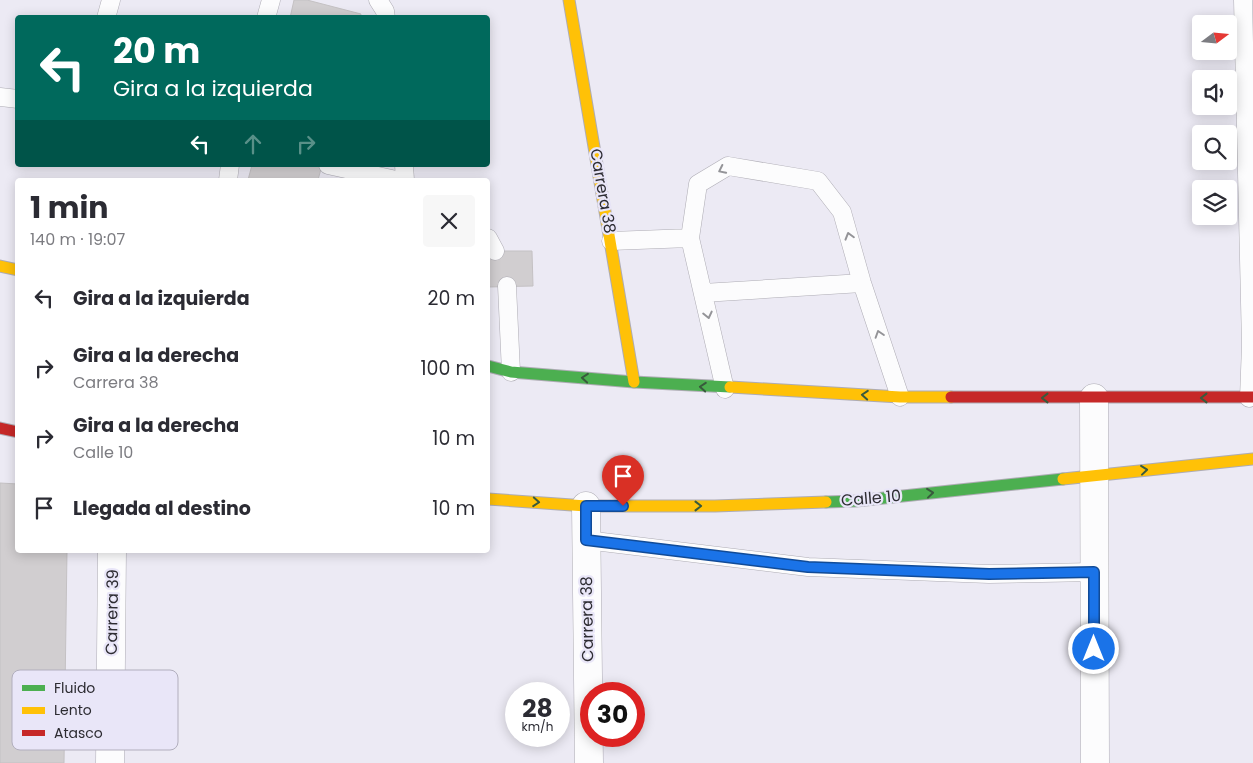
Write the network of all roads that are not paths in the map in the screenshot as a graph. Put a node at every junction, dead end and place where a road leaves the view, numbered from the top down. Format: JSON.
{"nodes":[{"id":1,"x":111,"y":0,"type":"edge"},
{"id":2,"x":271,"y":0,"type":"edge"},
{"id":3,"x":378,"y":0,"type":"edge"},
{"id":4,"x":569,"y":0,"type":"edge"},
{"id":5,"x":1243,"y":0,"type":"edge"},
{"id":6,"x":107,"y":15,"type":"edge"},
{"id":7,"x":267,"y":15,"type":"edge"},
{"id":8,"x":386,"y":15,"type":"edge"},
{"id":9,"x":0,"y":97,"type":"edge"},
{"id":10,"x":15,"y":99,"type":"edge"},
{"id":11,"x":337,"y":167,"type":"edge"},
{"id":12,"x":387,"y":178,"type":"edge"},
{"id":13,"x":690,"y":238,"type":"junction"},
{"id":14,"x":611,"y":241,"type":"junction"},
{"id":15,"x":0,"y":266,"type":"edge"},
{"id":16,"x":15,"y":270,"type":"edge"},
{"id":17,"x":15,"y":272,"type":"edge"},
{"id":18,"x":0,"y":274,"type":"edge"},
{"id":19,"x":862,"y":283,"type":"junction"},
{"id":20,"x":507,"y":286,"type":"dead end"},
{"id":21,"x":702,"y":293,"type":"junction"},
{"id":22,"x":490,"y":367,"type":"edge"},
{"id":23,"x":511,"y":372,"type":"junction"},
{"id":24,"x":634,"y":382,"type":"junction"},
{"id":25,"x":725,"y":389,"type":"junction"},
{"id":26,"x":900,"y":397,"type":"junction"},
{"id":27,"x":1251,"y":397,"type":"edge"},
{"id":28,"x":1094,"y":398,"type":"junction"},
{"id":29,"x":0,"y":428,"type":"edge"},
{"id":30,"x":15,"y":431,"type":"edge"},
{"id":31,"x":1253,"y":459,"type":"edge"},
{"id":32,"x":1095,"y":475,"type":"junction"},
{"id":33,"x":490,"y":499,"type":"edge"},
{"id":34,"x":586,"y":506,"type":"junction"},
{"id":35,"x":586,"y":540,"type":"junction"},
{"id":36,"x":112,"y":553,"type":"edge"},
{"id":37,"x":1094,"y":572,"type":"junction"},
{"id":38,"x":111,"y":670,"type":"edge"},
{"id":39,"x":110,"y":750,"type":"edge"},
{"id":40,"x":110,"y":763,"type":"edge"},
{"id":41,"x":589,"y":763,"type":"edge"},
{"id":42,"x":1095,"y":763,"type":"edge"}],
"edges":[{"from":1,"to":6,"type":"lane"},
{"from":2,"to":7,"type":"lane"},
{"from":3,"to":8,"type":"lane"},
{"from":4,"to":14,"type":"main road","name":"Carrera 38"},
{"from":5,"to":27,"type":"lane"},
{"from":9,"to":10,"type":"lane"},
{"from":11,"to":12,"type":"lane"},
{"from":13,"to":14,"type":"lane"},
{"from":19,"to":13,"type":"lane","one_way":true},
{"from":13,"to":21,"type":"lane"},
{"from":14,"to":24,"type":"main road","name":"Carrera 38"},
{"from":15,"to":16,"type":"main road"},
{"from":17,"to":18,"type":"street"},
{"from":19,"to":21,"type":"lane"},
{"from":26,"to":19,"type":"lane","one_way":true},
{"from":20,"to":23,"type":"lane"},
{"from":21,"to":25,"type":"lane","one_way":true},
{"from":22,"to":23,"type":"main road"},
{"from":24,"to":23,"type":"main road","one_way":true},
{"from":25,"to":24,"type":"main road","one_way":true},
{"from":26,"to":25,"type":"main road","one_way":true},
{"from":28,"to":26,"type":"main road","one_way":true},
{"from":27,"to":28,"type":"main road","one_way":true},
{"from":28,"to":32,"type":"street"},
{"from":29,"to":30,"type":"main road"},
{"from":32,"to":31,"type":"main road","name":"Calle 10","one_way":true},
{"from":34,"to":32,"type":"main road","name":"Calle 10","one_way":true},
{"from":32,"to":37,"type":"street"},
{"from":33,"to":34,"type":"main road","name":"Calle 10","one_way":true},
{"from":34,"to":35,"type":"street","name":"Carrera 38"},
{"from":35,"to":37,"type":"lane"},
{"from":35,"to":41,"type":"street","name":"Carrera 38"},
{"from":36,"to":38,"type":"street","name":"Carrera 39"},
{"from":37,"to":42,"type":"street"},
{"from":39,"to":40,"type":"street","name":"Carrera 39"}]}
